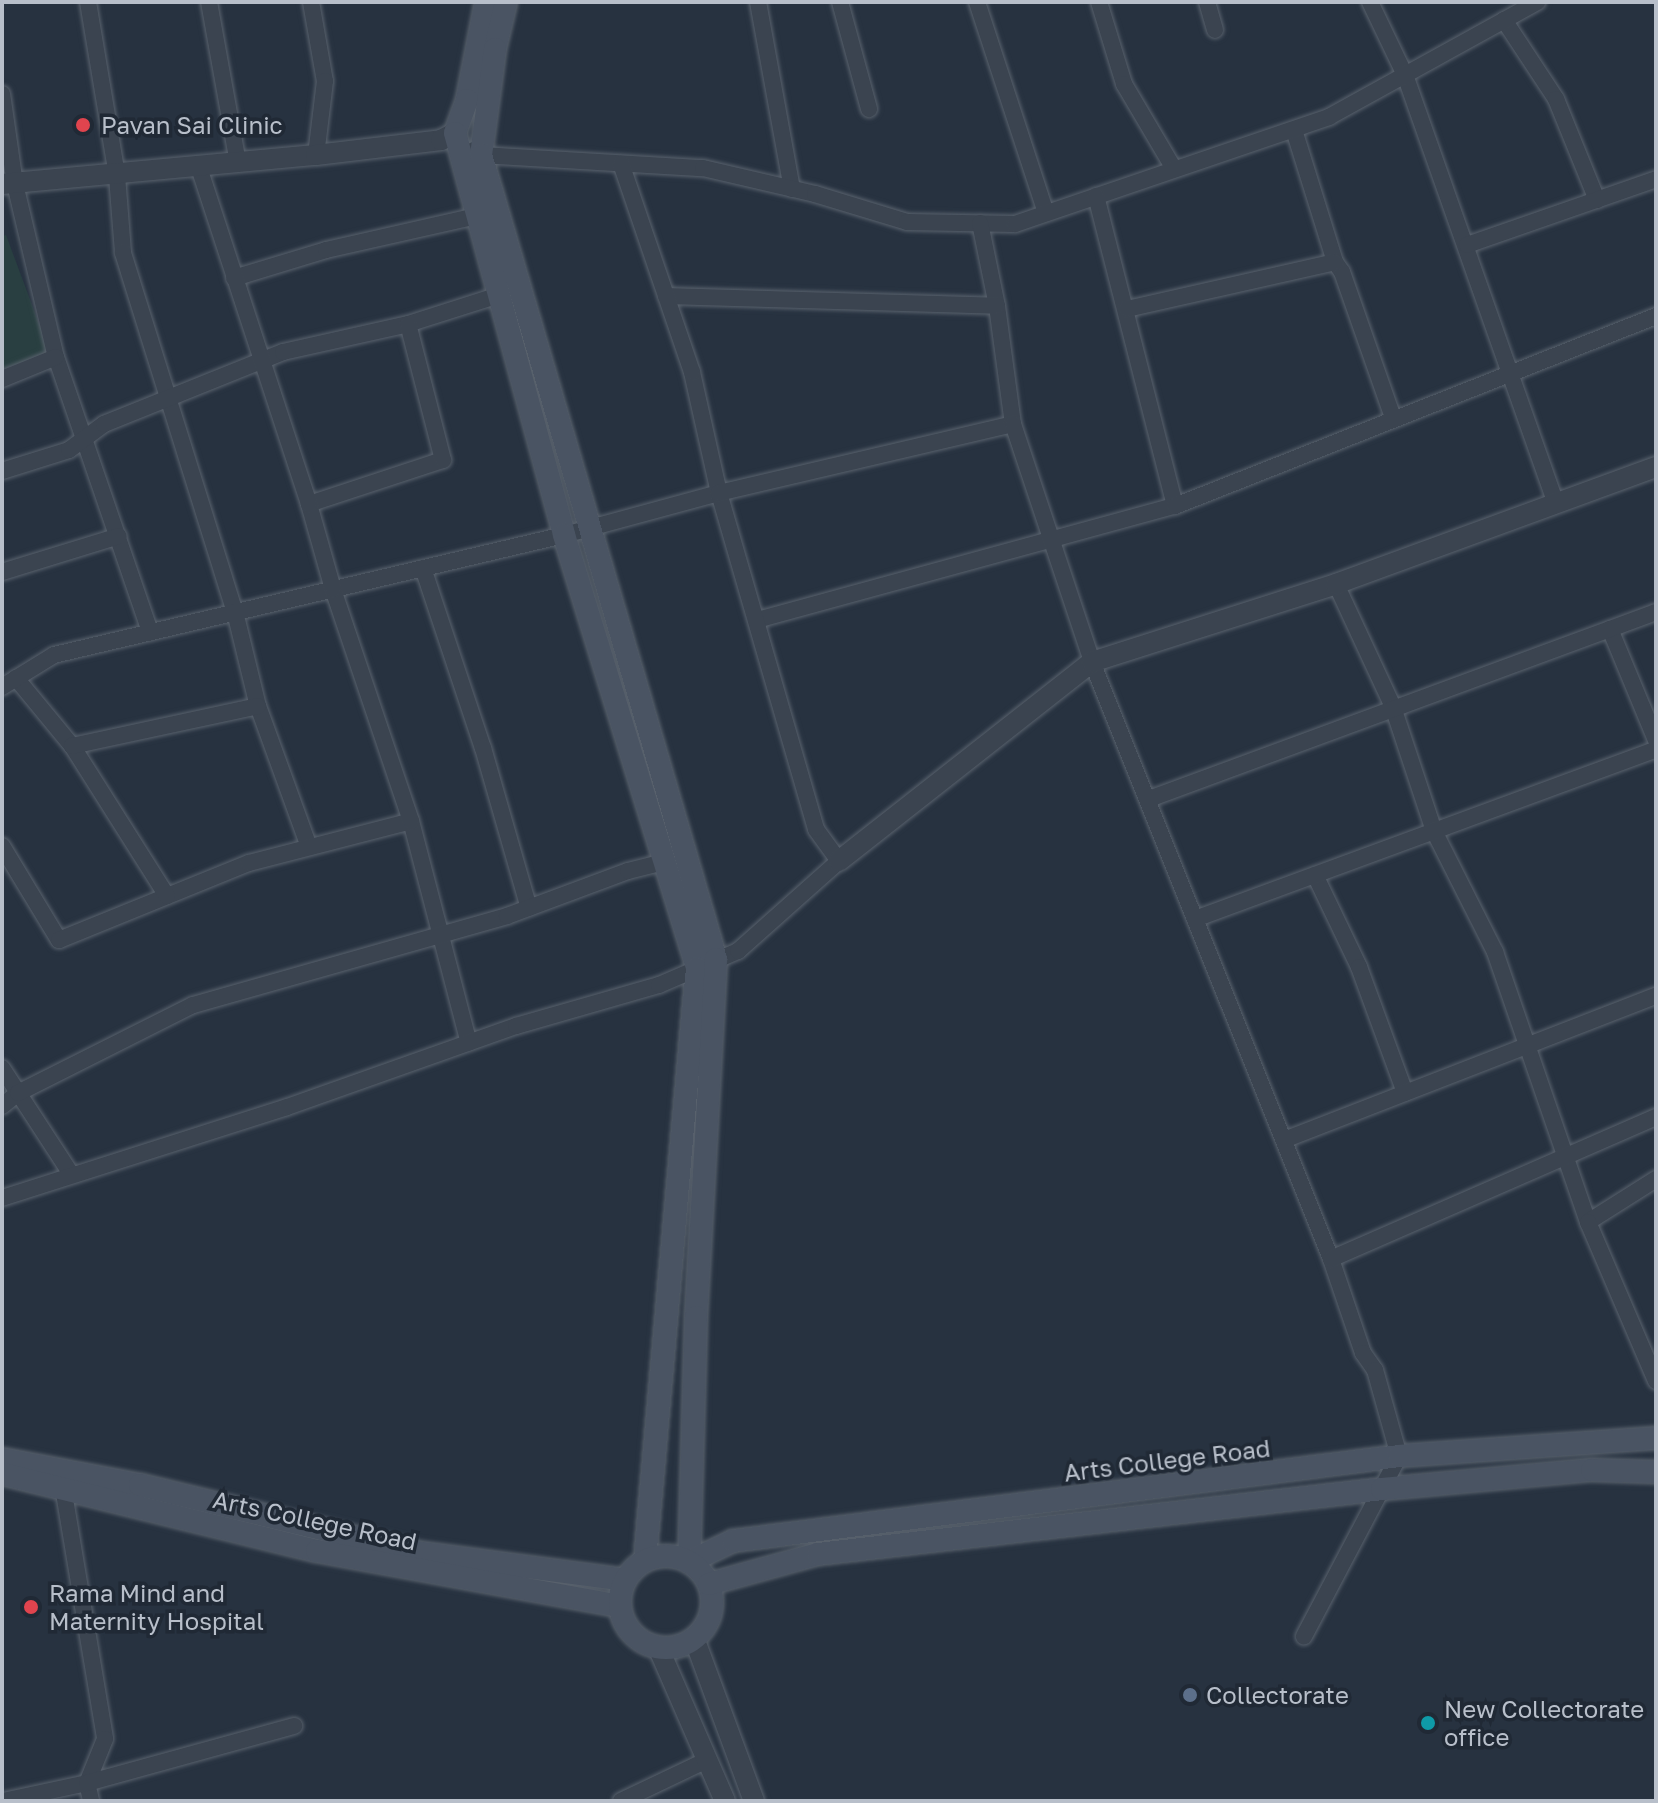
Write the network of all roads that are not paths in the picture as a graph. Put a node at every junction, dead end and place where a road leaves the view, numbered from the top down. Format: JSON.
{"nodes":[{"id":1,"x":88,"y":2,"type":"edge"},
{"id":2,"x":209,"y":2,"type":"edge"},
{"id":3,"x":311,"y":2,"type":"edge"},
{"id":4,"x":486,"y":2,"type":"edge"},
{"id":5,"x":506,"y":2,"type":"edge"},
{"id":6,"x":758,"y":2,"type":"edge"},
{"id":7,"x":840,"y":2,"type":"edge"},
{"id":8,"x":977,"y":2,"type":"edge"},
{"id":9,"x":1099,"y":2,"type":"edge"},
{"id":10,"x":1207,"y":2,"type":"edge"},
{"id":11,"x":1370,"y":2,"type":"edge"},
{"id":12,"x":1537,"y":2,"type":"edge"},
{"id":13,"x":1504,"y":20,"type":"junction"},
{"id":14,"x":1215,"y":30,"type":"dead end"},
{"id":15,"x":1405,"y":75,"type":"junction"},
{"id":16,"x":2,"y":94,"type":"edge"},
{"id":17,"x":869,"y":109,"type":"dead end"},
{"id":18,"x":1294,"y":130,"type":"junction"},
{"id":19,"x":455,"y":133,"type":"junction"},
{"id":20,"x":316,"y":155,"type":"junction"},
{"id":21,"x":481,"y":155,"type":"junction"},
{"id":22,"x":238,"y":163,"type":"junction"},
{"id":23,"x":621,"y":164,"type":"junction"},
{"id":24,"x":199,"y":168,"type":"junction"},
{"id":25,"x":1174,"y":169,"type":"junction"},
{"id":26,"x":117,"y":176,"type":"junction"},
{"id":27,"x":1656,"y":179,"type":"edge"},
{"id":28,"x":8,"y":184,"type":"edge"},
{"id":29,"x":792,"y":189,"type":"junction"},
{"id":30,"x":1096,"y":196,"type":"junction"},
{"id":31,"x":1597,"y":200,"type":"junction"},
{"id":32,"x":1046,"y":213,"type":"junction"},
{"id":33,"x":477,"y":216,"type":"junction"},
{"id":34,"x":980,"y":223,"type":"junction"},
{"id":35,"x":1467,"y":245,"type":"junction"},
{"id":36,"x":1335,"y":262,"type":"junction"},
{"id":37,"x":234,"y":278,"type":"junction"},
{"id":38,"x":499,"y":295,"type":"junction"},
{"id":39,"x":666,"y":296,"type":"junction"},
{"id":40,"x":997,"y":306,"type":"junction"},
{"id":41,"x":1127,"y":309,"type":"junction"},
{"id":42,"x":1656,"y":316,"type":"edge"},
{"id":43,"x":408,"y":324,"type":"junction"},
{"id":44,"x":56,"y":357,"type":"junction"},
{"id":45,"x":262,"y":362,"type":"junction"},
{"id":46,"x":1512,"y":372,"type":"junction"},
{"id":47,"x":2,"y":379,"type":"edge"},
{"id":48,"x":170,"y":398,"type":"junction"},
{"id":49,"x":1393,"y":418,"type":"junction"},
{"id":50,"x":1013,"y":424,"type":"junction"},
{"id":51,"x":85,"y":439,"type":"junction"},
{"id":52,"x":1656,"y":467,"type":"edge"},
{"id":53,"x":2,"y":471,"type":"edge"},
{"id":54,"x":719,"y":493,"type":"junction"},
{"id":55,"x":1556,"y":503,"type":"junction"},
{"id":56,"x":309,"y":504,"type":"junction"},
{"id":57,"x":1175,"y":506,"type":"junction"},
{"id":58,"x":588,"y":529,"type":"junction"},
{"id":59,"x":564,"y":535,"type":"junction"},
{"id":60,"x":119,"y":536,"type":"junction"},
{"id":61,"x":1051,"y":540,"type":"junction"},
{"id":62,"x":423,"y":568,"type":"junction"},
{"id":63,"x":2,"y":572,"type":"edge"},
{"id":64,"x":1336,"y":584,"type":"junction"},
{"id":65,"x":333,"y":589,"type":"junction"},
{"id":66,"x":235,"y":612,"type":"junction"},
{"id":67,"x":1656,"y":612,"type":"edge"},
{"id":68,"x":757,"y":620,"type":"junction"},
{"id":69,"x":1610,"y":629,"type":"junction"},
{"id":70,"x":150,"y":632,"type":"junction"},
{"id":71,"x":1092,"y":662,"type":"junction"},
{"id":72,"x":9,"y":683,"type":"edge"},
{"id":73,"x":258,"y":706,"type":"junction"},
{"id":74,"x":1392,"y":709,"type":"junction"},
{"id":75,"x":1656,"y":740,"type":"edge"},
{"id":76,"x":72,"y":746,"type":"junction"},
{"id":77,"x":1656,"y":749,"type":"edge"},
{"id":78,"x":1149,"y":799,"type":"junction"},
{"id":79,"x":411,"y":821,"type":"junction"},
{"id":80,"x":1434,"y":831,"type":"junction"},
{"id":81,"x":2,"y":846,"type":"edge"},
{"id":82,"x":309,"y":847,"type":"junction"},
{"id":83,"x":839,"y":861,"type":"junction"},
{"id":84,"x":665,"y":862,"type":"junction"},
{"id":85,"x":1315,"y":875,"type":"junction"},
{"id":86,"x":167,"y":896,"type":"junction"},
{"id":87,"x":529,"y":908,"type":"junction"},
{"id":88,"x":1195,"y":919,"type":"junction"},
{"id":89,"x":440,"y":935,"type":"junction"},
{"id":90,"x":707,"y":964,"type":"junction"},
{"id":91,"x":1656,"y":996,"type":"edge"},
{"id":92,"x":469,"y":1043,"type":"junction"},
{"id":93,"x":1527,"y":1046,"type":"junction"},
{"id":94,"x":2,"y":1068,"type":"edge"},
{"id":95,"x":18,"y":1093,"type":"junction"},
{"id":96,"x":1405,"y":1093,"type":"junction"},
{"id":97,"x":2,"y":1106,"type":"edge"},
{"id":98,"x":1656,"y":1117,"type":"edge"},
{"id":99,"x":1284,"y":1140,"type":"junction"},
{"id":100,"x":1565,"y":1156,"type":"junction"},
{"id":101,"x":71,"y":1174,"type":"junction"},
{"id":102,"x":1656,"y":1179,"type":"edge"},
{"id":103,"x":2,"y":1198,"type":"edge"},
{"id":104,"x":1588,"y":1222,"type":"junction"},
{"id":105,"x":1331,"y":1259,"type":"junction"},
{"id":106,"x":1656,"y":1381,"type":"edge"},
{"id":107,"x":1656,"y":1438,"type":"edge"},
{"id":108,"x":1399,"y":1456,"type":"junction"},
{"id":109,"x":2,"y":1459,"type":"edge"},
{"id":110,"x":1656,"y":1472,"type":"edge"},
{"id":111,"x":2,"y":1474,"type":"edge"},
{"id":112,"x":63,"y":1487,"type":"junction"},
{"id":113,"x":1382,"y":1489,"type":"junction"},
{"id":114,"x":645,"y":1560,"type":"junction"},
{"id":115,"x":689,"y":1562,"type":"junction"},
{"id":116,"x":625,"y":1580,"type":"junction"},
{"id":117,"x":709,"y":1584,"type":"junction"},
{"id":118,"x":620,"y":1606,"type":"junction"},
{"id":119,"x":1304,"y":1636,"type":"dead end"},
{"id":120,"x":694,"y":1638,"type":"junction"},
{"id":121,"x":658,"y":1647,"type":"junction"},
{"id":122,"x":294,"y":1726,"type":"dead end"},
{"id":123,"x":707,"y":1760,"type":"junction"},
{"id":124,"x":87,"y":1783,"type":"junction"},
{"id":125,"x":3,"y":1801,"type":"edge"},
{"id":126,"x":91,"y":1801,"type":"edge"},
{"id":127,"x":621,"y":1801,"type":"edge"},
{"id":128,"x":725,"y":1801,"type":"edge"},
{"id":129,"x":754,"y":1801,"type":"edge"}],
"edges":[{"from":1,"to":26,"type":"street"},
{"from":2,"to":22,"type":"street"},
{"from":3,"to":20,"type":"street"},
{"from":4,"to":19,"type":"main road"},
{"from":5,"to":21,"type":"main road"},
{"from":6,"to":29,"type":"street"},
{"from":7,"to":17,"type":"street"},
{"from":8,"to":32,"type":"street"},
{"from":9,"to":25,"type":"street"},
{"from":10,"to":14,"type":"street"},
{"from":11,"to":15,"type":"street"},
{"from":12,"to":13,"type":"street"},
{"from":13,"to":15,"type":"street"},
{"from":13,"to":31,"type":"street"},
{"from":15,"to":18,"type":"street"},
{"from":15,"to":35,"type":"street"},
{"from":16,"to":28,"type":"street"},
{"from":18,"to":25,"type":"street"},
{"from":18,"to":36,"type":"street"},
{"from":19,"to":20,"type":"street"},
{"from":19,"to":21,"type":"street"},
{"from":19,"to":33,"type":"main road"},
{"from":20,"to":22,"type":"street"},
{"from":21,"to":23,"type":"street"},
{"from":21,"to":58,"type":"main road"},
{"from":22,"to":24,"type":"street"},
{"from":23,"to":29,"type":"street"},
{"from":23,"to":39,"type":"street"},
{"from":24,"to":26,"type":"street"},
{"from":24,"to":37,"type":"street"},
{"from":25,"to":30,"type":"street"},
{"from":26,"to":28,"type":"street"},
{"from":26,"to":48,"type":"street"},
{"from":27,"to":31,"type":"street"},
{"from":28,"to":44,"type":"street"},
{"from":29,"to":34,"type":"street"},
{"from":30,"to":32,"type":"street"},
{"from":30,"to":41,"type":"street"},
{"from":31,"to":35,"type":"street"},
{"from":32,"to":34,"type":"street"},
{"from":33,"to":37,"type":"street"},
{"from":33,"to":38,"type":"main road"},
{"from":34,"to":40,"type":"street"},
{"from":35,"to":46,"type":"street"},
{"from":36,"to":41,"type":"street"},
{"from":36,"to":49,"type":"street"},
{"from":37,"to":45,"type":"street"},
{"from":38,"to":43,"type":"street"},
{"from":38,"to":59,"type":"main road"},
{"from":39,"to":40,"type":"street"},
{"from":39,"to":54,"type":"street"},
{"from":40,"to":50,"type":"street"},
{"from":41,"to":57,"type":"street"},
{"from":42,"to":46,"type":"street"},
{"from":43,"to":45,"type":"street"},
{"from":43,"to":56,"type":"street"},
{"from":44,"to":47,"type":"street"},
{"from":44,"to":51,"type":"street"},
{"from":45,"to":48,"type":"street"},
{"from":45,"to":56,"type":"street"},
{"from":46,"to":49,"type":"street"},
{"from":46,"to":55,"type":"street"},
{"from":48,"to":51,"type":"street"},
{"from":48,"to":66,"type":"street"},
{"from":49,"to":57,"type":"street"},
{"from":50,"to":54,"type":"street"},
{"from":50,"to":61,"type":"street"},
{"from":51,"to":53,"type":"street"},
{"from":51,"to":60,"type":"street"},
{"from":52,"to":55,"type":"street"},
{"from":54,"to":58,"type":"street"},
{"from":54,"to":68,"type":"street"},
{"from":55,"to":64,"type":"street"},
{"from":56,"to":65,"type":"street"},
{"from":57,"to":61,"type":"street"},
{"from":58,"to":59,"type":"street"},
{"from":58,"to":90,"type":"main road"},
{"from":59,"to":62,"type":"street"},
{"from":59,"to":84,"type":"main road"},
{"from":60,"to":63,"type":"street"},
{"from":60,"to":70,"type":"street"},
{"from":61,"to":68,"type":"street"},
{"from":61,"to":71,"type":"street"},
{"from":62,"to":65,"type":"street"},
{"from":62,"to":87,"type":"street"},
{"from":64,"to":71,"type":"street"},
{"from":64,"to":74,"type":"street"},
{"from":65,"to":66,"type":"street"},
{"from":65,"to":79,"type":"street"},
{"from":66,"to":70,"type":"street"},
{"from":66,"to":73,"type":"street"},
{"from":67,"to":69,"type":"street"},
{"from":68,"to":83,"type":"street"},
{"from":69,"to":74,"type":"street"},
{"from":69,"to":75,"type":"street"},
{"from":70,"to":72,"type":"street"},
{"from":71,"to":78,"type":"street"},
{"from":71,"to":83,"type":"street"},
{"from":72,"to":76,"type":"street"},
{"from":73,"to":76,"type":"street"},
{"from":73,"to":82,"type":"street"},
{"from":74,"to":78,"type":"street"},
{"from":74,"to":80,"type":"street"},
{"from":76,"to":86,"type":"street"},
{"from":77,"to":80,"type":"street"},
{"from":78,"to":88,"type":"street"},
{"from":79,"to":82,"type":"street"},
{"from":79,"to":89,"type":"street"},
{"from":80,"to":85,"type":"street"},
{"from":80,"to":93,"type":"street"},
{"from":81,"to":86,"type":"street"},
{"from":82,"to":86,"type":"street"},
{"from":83,"to":90,"type":"street"},
{"from":84,"to":87,"type":"street"},
{"from":84,"to":90,"type":"main road"},
{"from":85,"to":88,"type":"street"},
{"from":85,"to":96,"type":"street"},
{"from":87,"to":89,"type":"street"},
{"from":88,"to":99,"type":"street"},
{"from":89,"to":92,"type":"street"},
{"from":89,"to":95,"type":"street"},
{"from":90,"to":92,"type":"street"},
{"from":90,"to":114,"type":"main road"},
{"from":90,"to":115,"type":"main road"},
{"from":91,"to":93,"type":"street"},
{"from":92,"to":101,"type":"street"},
{"from":93,"to":96,"type":"street"},
{"from":93,"to":100,"type":"street"},
{"from":94,"to":95,"type":"street"},
{"from":95,"to":97,"type":"street"},
{"from":95,"to":101,"type":"street"},
{"from":96,"to":99,"type":"street"},
{"from":98,"to":100,"type":"street"},
{"from":99,"to":105,"type":"street"},
{"from":100,"to":104,"type":"street"},
{"from":100,"to":105,"type":"street"},
{"from":101,"to":103,"type":"street"},
{"from":102,"to":104,"type":"street"},
{"from":104,"to":106,"type":"street"},
{"from":105,"to":108,"type":"street"},
{"from":107,"to":108,"type":"main road","name":"Arts College Road"},
{"from":108,"to":113,"type":"street"},
{"from":108,"to":115,"type":"main road","name":"Arts College Road"},
{"from":109,"to":116,"type":"main road"},
{"from":110,"to":113,"type":"main road"},
{"from":111,"to":112,"type":"main road","name":"Arts College Road"},
{"from":112,"to":118,"type":"main road","name":"Arts College Road"},
{"from":112,"to":124,"type":"street"},
{"from":113,"to":117,"type":"main road"},
{"from":113,"to":119,"type":"street"},
{"from":114,"to":115,"type":"main road"},
{"from":114,"to":116,"type":"main road"},
{"from":115,"to":117,"type":"main road"},
{"from":116,"to":118,"type":"main road"},
{"from":117,"to":120,"type":"main road"},
{"from":118,"to":121,"type":"main road"},
{"from":120,"to":121,"type":"main road"},
{"from":120,"to":129,"type":"street"},
{"from":121,"to":123,"type":"street"},
{"from":122,"to":124,"type":"street"},
{"from":123,"to":127,"type":"street"},
{"from":123,"to":128,"type":"street"},
{"from":124,"to":125,"type":"street"},
{"from":124,"to":126,"type":"street"}]}
